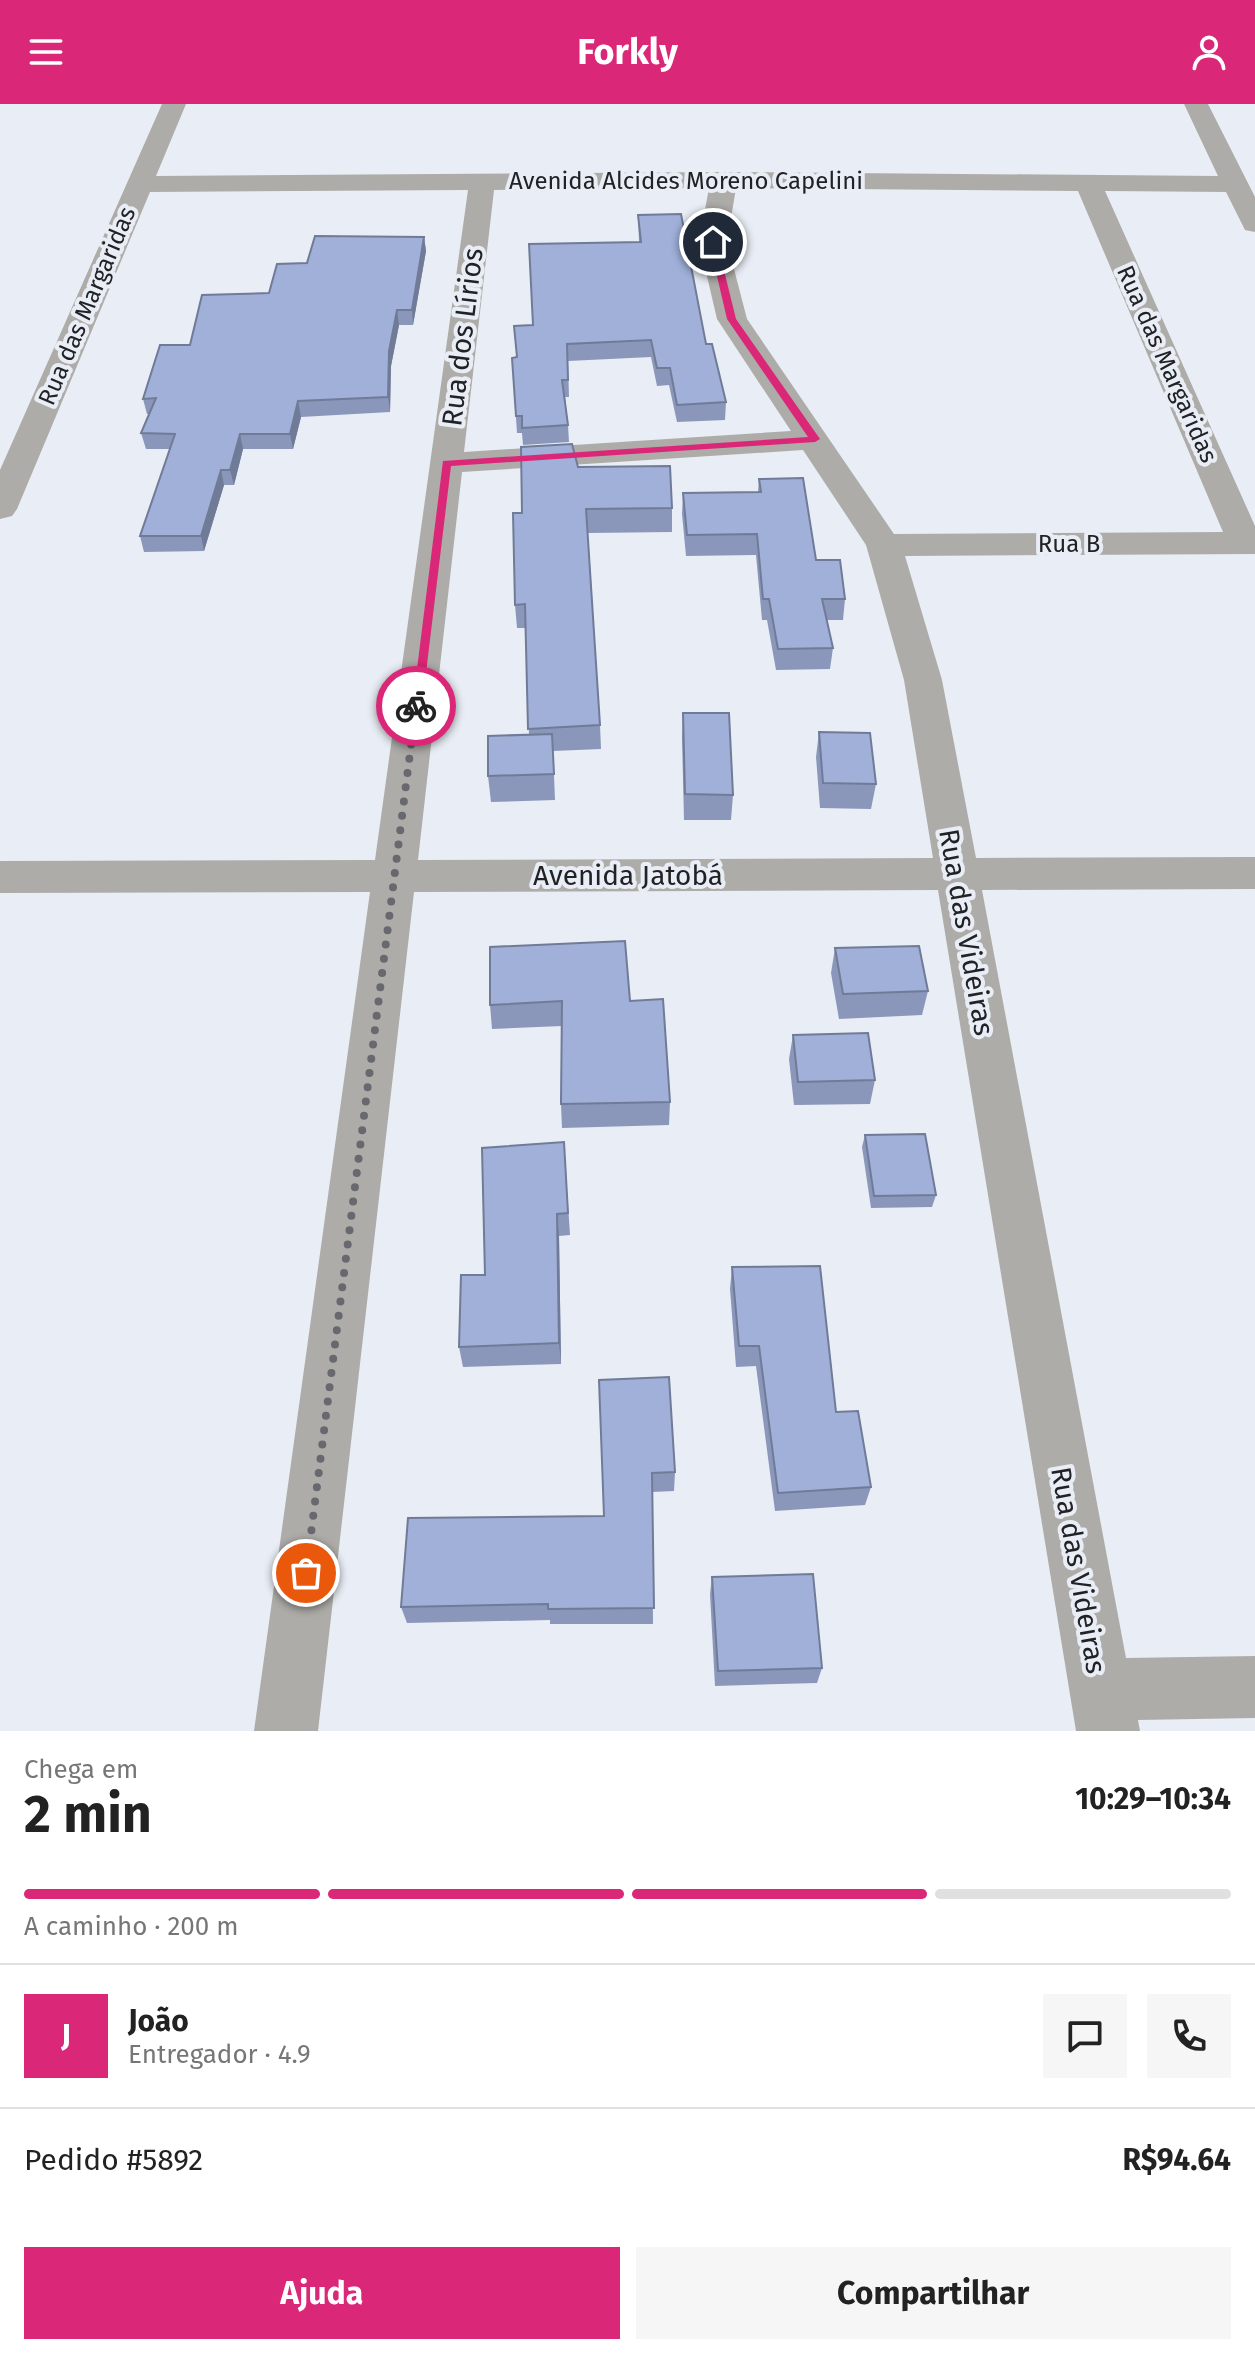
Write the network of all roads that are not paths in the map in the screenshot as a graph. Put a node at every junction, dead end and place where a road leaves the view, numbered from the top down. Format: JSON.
{"nodes":[{"id":1,"x":174,"y":104,"type":"edge"},
{"id":2,"x":1196,"y":104,"type":"edge"},
{"id":3,"x":724,"y":180,"type":"junction"},
{"id":4,"x":482,"y":181,"type":"junction"},
{"id":5,"x":140,"y":184,"type":"junction"},
{"id":6,"x":1233,"y":184,"type":"junction"},
{"id":7,"x":1089,"y":185,"type":"junction"},
{"id":8,"x":1255,"y":224,"type":"edge"},
{"id":9,"x":815,"y":439,"type":"junction"},
{"id":10,"x":446,"y":463,"type":"junction"},
{"id":11,"x":0,"y":509,"type":"edge"},
{"id":12,"x":1250,"y":543,"type":"edge"},
{"id":13,"x":884,"y":545,"type":"junction"},
{"id":14,"x":1255,"y":873,"type":"edge"},
{"id":15,"x":957,"y":874,"type":"junction"},
{"id":16,"x":394,"y":876,"type":"junction"},
{"id":17,"x":0,"y":877,"type":"edge"},
{"id":18,"x":1255,"y":1687,"type":"edge"},
{"id":19,"x":1104,"y":1710,"type":"edge"},
{"id":20,"x":286,"y":1731,"type":"edge"}],
"edges":[{"from":1,"to":5,"type":"street","name":"Rua das Margaridas"},
{"from":2,"to":6,"type":"street"},
{"from":3,"to":4,"type":"street","name":"Avenida Alcides Moreno Capelini"},
{"from":3,"to":7,"type":"street","name":"Avenida Alcides Moreno Capelini"},
{"from":3,"to":9,"type":"street","name":"Rua das Videiras"},
{"from":4,"to":5,"type":"street","name":"Avenida Alcides Moreno Capelini"},
{"from":4,"to":10,"type":"street","name":"Rua dos Lírios"},
{"from":5,"to":11,"type":"street","name":"Rua das Margaridas"},
{"from":6,"to":7,"type":"street","name":"Avenida Alcides Moreno Capelini"},
{"from":6,"to":8,"type":"street"},
{"from":7,"to":12,"type":"street","name":"Rua das Margaridas"},
{"from":9,"to":10,"type":"street"},
{"from":9,"to":13,"type":"street","name":"Rua das Videiras"},
{"from":10,"to":16,"type":"street","name":"Rua dos Lírios"},
{"from":12,"to":13,"type":"street","name":"Rua B"},
{"from":13,"to":15,"type":"street","name":"Rua das Videiras"},
{"from":14,"to":15,"type":"street","name":"Avenida Jatobá"},
{"from":15,"to":16,"type":"street","name":"Avenida Jatobá"},
{"from":15,"to":19,"type":"street","name":"Rua das Videiras"},
{"from":16,"to":17,"type":"street","name":"Avenida Jatobá"},
{"from":16,"to":20,"type":"street","name":"Rua dos Lírios"},
{"from":18,"to":19,"type":"street"}]}
